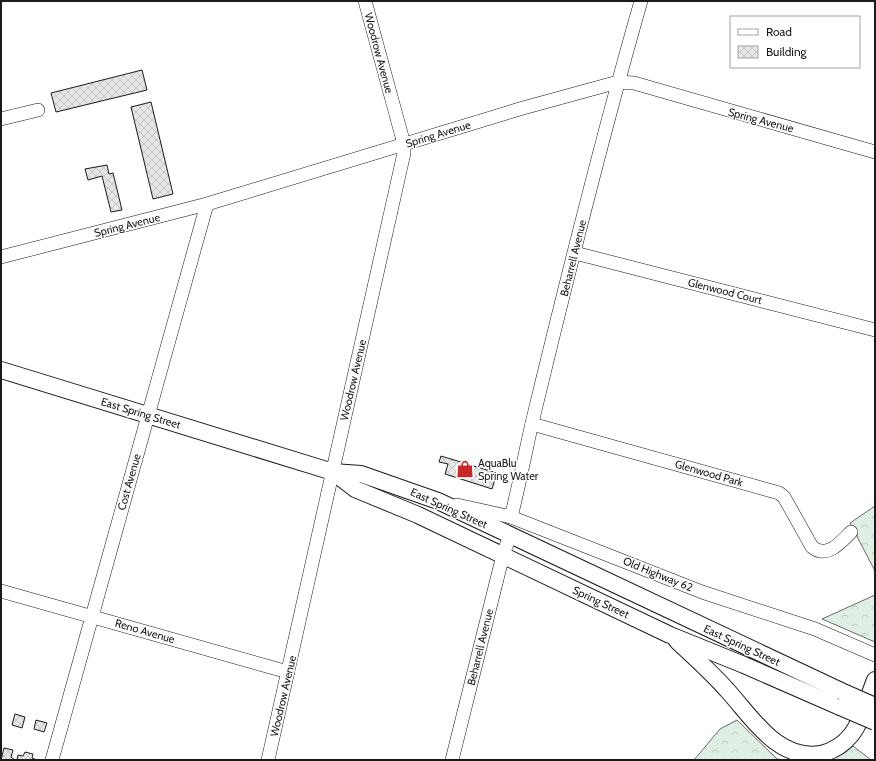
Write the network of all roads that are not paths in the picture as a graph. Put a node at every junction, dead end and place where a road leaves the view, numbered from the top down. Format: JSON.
{"nodes":[{"id":1,"x":365,"y":1,"type":"edge"},
{"id":2,"x":641,"y":1,"type":"edge"},
{"id":3,"x":618,"y":82,"type":"junction"},
{"id":4,"x":38,"y":110,"type":"dead end"},
{"id":5,"x":1,"y":118,"type":"edge"},
{"id":6,"x":404,"y":144,"type":"junction"},
{"id":7,"x":875,"y":152,"type":"edge"},
{"id":8,"x":207,"y":204,"type":"junction"},
{"id":9,"x":575,"y":252,"type":"junction"},
{"id":10,"x":1,"y":257,"type":"edge"},
{"id":11,"x":875,"y":330,"type":"edge"},
{"id":12,"x":1,"y":370,"type":"edge"},
{"id":13,"x":148,"y":415,"type":"junction"},
{"id":14,"x":532,"y":424,"type":"junction"},
{"id":15,"x":333,"y":472,"type":"junction"},
{"id":16,"x":438,"y":501,"type":"junction"},
{"id":17,"x":511,"y":517,"type":"junction"},
{"id":18,"x":850,"y":532,"type":"dead end"},
{"id":19,"x":510,"y":535,"type":"junction"},
{"id":20,"x":503,"y":555,"type":"junction"},
{"id":21,"x":1,"y":591,"type":"edge"},
{"id":22,"x":92,"y":616,"type":"junction"},
{"id":23,"x":670,"y":635,"type":"junction"},
{"id":24,"x":875,"y":654,"type":"edge"},
{"id":25,"x":288,"y":672,"type":"junction"},
{"id":26,"x":875,"y":680,"type":"edge"},
{"id":27,"x":875,"y":706,"type":"edge"},
{"id":28,"x":875,"y":722,"type":"edge"},
{"id":29,"x":52,"y":760,"type":"edge"},
{"id":30,"x":268,"y":760,"type":"edge"},
{"id":31,"x":452,"y":760,"type":"edge"}],
"edges":[{"from":1,"to":6,"type":"street","name":"Woodrow Avenue"},
{"from":2,"to":3,"type":"street","name":"Beharrell Avenue"},
{"from":3,"to":6,"type":"street","name":"Spring Avenue"},
{"from":3,"to":7,"type":"street","name":"Spring Avenue"},
{"from":3,"to":9,"type":"street","name":"Beharrell Avenue"},
{"from":4,"to":5,"type":"street"},
{"from":6,"to":8,"type":"street","name":"Spring Avenue"},
{"from":6,"to":15,"type":"street","name":"Woodrow Avenue"},
{"from":8,"to":10,"type":"street","name":"Spring Avenue"},
{"from":8,"to":13,"type":"street","name":"Cost Avenue"},
{"from":9,"to":11,"type":"street","name":"Glenwood Court"},
{"from":9,"to":14,"type":"street","name":"Beharrell Avenue"},
{"from":12,"to":13,"type":"main road","name":"East Spring Street"},
{"from":13,"to":15,"type":"main road","name":"East Spring Street"},
{"from":13,"to":22,"type":"street","name":"Cost Avenue"},
{"from":14,"to":17,"type":"street","name":"Beharrell Avenue"},
{"from":14,"to":18,"type":"street","name":"Glenwood Park"},
{"from":15,"to":16,"type":"main road","name":"East Spring Street"},
{"from":15,"to":20,"type":"main road","name":"Spring Street"},
{"from":15,"to":25,"type":"street","name":"Woodrow Avenue"},
{"from":16,"to":17,"type":"street","name":"Old Highway 62"},
{"from":16,"to":19,"type":"main road","name":"East Spring Street"},
{"from":17,"to":24,"type":"street","name":"Old Highway 62"},
{"from":19,"to":20,"type":"street","name":"Beharrell Avenue"},
{"from":19,"to":27,"type":"main road","name":"East Spring Street","bridge":true},
{"from":20,"to":23,"type":"main road","name":"Spring Street"},
{"from":20,"to":31,"type":"street","name":"Beharrell Avenue"},
{"from":21,"to":22,"type":"street","name":"Reno Avenue"},
{"from":22,"to":25,"type":"street","name":"Reno Avenue"},
{"from":22,"to":29,"type":"street","name":"Cost Avenue"},
{"from":23,"to":26,"type":"main road"},
{"from":23,"to":28,"type":"main road","name":"Spring Street","bridge":true},
{"from":25,"to":30,"type":"street","name":"Woodrow Avenue"}]}
